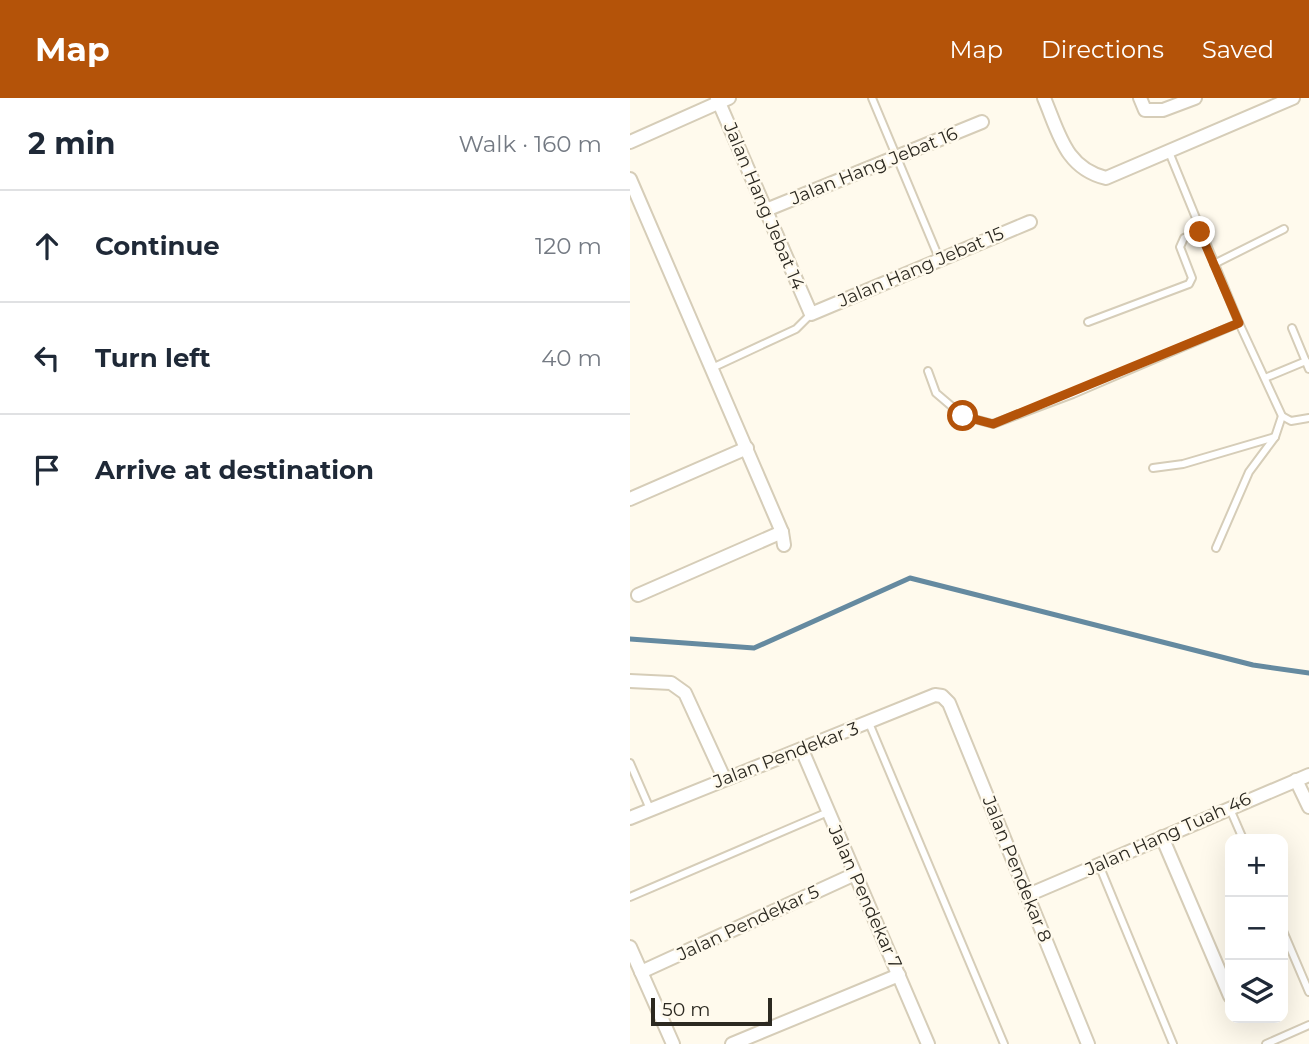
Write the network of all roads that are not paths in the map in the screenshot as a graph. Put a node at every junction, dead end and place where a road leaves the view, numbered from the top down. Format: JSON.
{"nodes":[{"id":1,"x":872,"y":98,"type":"edge"},
{"id":2,"x":1044,"y":98,"type":"edge"},
{"id":3,"x":1195,"y":98,"type":"edge"},
{"id":4,"x":722,"y":99,"type":"edge"},
{"id":5,"x":1287,"y":99,"type":"edge"},
{"id":6,"x":1143,"y":104,"type":"edge"},
{"id":7,"x":982,"y":122,"type":"dead end"},
{"id":8,"x":630,"y":142,"type":"edge"},
{"id":9,"x":1168,"y":151,"type":"junction"},
{"id":10,"x":899,"y":159,"type":"junction"},
{"id":11,"x":630,"y":179,"type":"edge"},
{"id":12,"x":766,"y":210,"type":"junction"},
{"id":13,"x":1030,"y":222,"type":"dead end"},
{"id":14,"x":1284,"y":229,"type":"dead end"},
{"id":15,"x":1200,"y":232,"type":"junction"},
{"id":16,"x":939,"y":258,"type":"junction"},
{"id":17,"x":1214,"y":264,"type":"junction"},
{"id":18,"x":811,"y":314,"type":"junction"},
{"id":19,"x":1088,"y":322,"type":"dead end"},
{"id":20,"x":1239,"y":323,"type":"junction"},
{"id":21,"x":1292,"y":328,"type":"dead end"},
{"id":22,"x":1308,"y":365,"type":"edge"},
{"id":23,"x":712,"y":368,"type":"junction"},
{"id":24,"x":928,"y":372,"type":"dead end"},
{"id":25,"x":1265,"y":379,"type":"junction"},
{"id":26,"x":1282,"y":416,"type":"junction"},
{"id":27,"x":1309,"y":418,"type":"edge"},
{"id":28,"x":1275,"y":437,"type":"junction"},
{"id":29,"x":747,"y":448,"type":"junction"},
{"id":30,"x":1153,"y":468,"type":"dead end"},
{"id":31,"x":630,"y":499,"type":"edge"},
{"id":32,"x":782,"y":531,"type":"junction"},
{"id":33,"x":784,"y":545,"type":"dead end"},
{"id":34,"x":1216,"y":548,"type":"dead end"},
{"id":35,"x":638,"y":595,"type":"dead end"},
{"id":36,"x":630,"y":681,"type":"edge"},
{"id":37,"x":942,"y":696,"type":"joint"},
{"id":38,"x":869,"y":723,"type":"junction"},
{"id":39,"x":802,"y":750,"type":"junction"},
{"id":40,"x":630,"y":763,"type":"edge"},
{"id":41,"x":1303,"y":777,"type":"edge"},
{"id":42,"x":724,"y":778,"type":"junction"},
{"id":43,"x":1230,"y":807,"type":"junction"},
{"id":44,"x":1309,"y":807,"type":"edge"},
{"id":45,"x":650,"y":809,"type":"junction"},
{"id":46,"x":828,"y":812,"type":"junction"},
{"id":47,"x":630,"y":818,"type":"edge"},
{"id":48,"x":1242,"y":834,"type":"edge"},
{"id":49,"x":1162,"y":837,"type":"junction"},
{"id":50,"x":1099,"y":865,"type":"junction"},
{"id":51,"x":855,"y":874,"type":"junction"},
{"id":52,"x":1028,"y":895,"type":"junction"},
{"id":53,"x":630,"y":897,"type":"edge"},
{"id":54,"x":1288,"y":943,"type":"edge"},
{"id":55,"x":630,"y":947,"type":"edge"},
{"id":56,"x":641,"y":972,"type":"junction"},
{"id":57,"x":899,"y":975,"type":"junction"},
{"id":58,"x":1225,"y":984,"type":"edge"},
{"id":59,"x":1309,"y":992,"type":"edge"},
{"id":60,"x":1309,"y":1025,"type":"edge"},
{"id":61,"x":673,"y":1044,"type":"edge"},
{"id":62,"x":732,"y":1044,"type":"edge"},
{"id":63,"x":928,"y":1044,"type":"edge"},
{"id":64,"x":1004,"y":1044,"type":"edge"},
{"id":65,"x":1088,"y":1044,"type":"edge"},
{"id":66,"x":1173,"y":1044,"type":"edge"},
{"id":67,"x":1266,"y":1044,"type":"edge"}],
"edges":[{"from":1,"to":10,"type":"lane"},
{"from":2,"to":9,"type":"street"},
{"from":3,"to":6,"type":"street"},
{"from":4,"to":8,"type":"street"},
{"from":4,"to":12,"type":"street","name":"Jalan Hang Jebat 14"},
{"from":5,"to":9,"type":"street"},
{"from":7,"to":10,"type":"street","name":"Jalan Hang Jebat 16"},
{"from":9,"to":15,"type":"lane"},
{"from":10,"to":12,"type":"street","name":"Jalan Hang Jebat 16"},
{"from":10,"to":16,"type":"lane"},
{"from":11,"to":23,"type":"street"},
{"from":12,"to":18,"type":"street","name":"Jalan Hang Jebat 14"},
{"from":13,"to":16,"type":"street","name":"Jalan Hang Jebat 15"},
{"from":14,"to":17,"type":"lane"},
{"from":15,"to":17,"type":"lane"},
{"from":15,"to":19,"type":"lane"},
{"from":16,"to":18,"type":"street","name":"Jalan Hang Jebat 15"},
{"from":17,"to":20,"type":"lane"},
{"from":18,"to":23,"type":"lane"},
{"from":20,"to":24,"type":"lane"},
{"from":20,"to":25,"type":"lane"},
{"from":21,"to":22,"type":"lane"},
{"from":22,"to":25,"type":"lane"},
{"from":23,"to":29,"type":"street"},
{"from":25,"to":26,"type":"lane"},
{"from":26,"to":27,"type":"lane"},
{"from":26,"to":28,"type":"lane"},
{"from":28,"to":30,"type":"lane"},
{"from":28,"to":34,"type":"lane"},
{"from":29,"to":31,"type":"street"},
{"from":29,"to":32,"type":"street"},
{"from":32,"to":33,"type":"street"},
{"from":32,"to":35,"type":"street"},
{"from":36,"to":42,"type":"street"},
{"from":37,"to":38,"type":"street","name":"Jalan Pendekar 3"},
{"from":37,"to":52,"type":"street","name":"Jalan Pendekar 8"},
{"from":38,"to":39,"type":"street","name":"Jalan Pendekar 3"},
{"from":38,"to":64,"type":"lane"},
{"from":39,"to":42,"type":"street","name":"Jalan Pendekar 3"},
{"from":39,"to":46,"type":"street","name":"Jalan Pendekar 7"},
{"from":40,"to":45,"type":"lane"},
{"from":41,"to":43,"type":"street","name":"Jalan Hang Tuah 46"},
{"from":41,"to":44,"type":"street"},
{"from":42,"to":45,"type":"street","name":"Jalan Pendekar 3"},
{"from":43,"to":48,"type":"lane"},
{"from":43,"to":49,"type":"street","name":"Jalan Hang Tuah 46"},
{"from":45,"to":47,"type":"street","name":"Jalan Pendekar 3"},
{"from":46,"to":51,"type":"street","name":"Jalan Pendekar 7"},
{"from":46,"to":53,"type":"lane"},
{"from":49,"to":50,"type":"street","name":"Jalan Hang Tuah 46"},
{"from":49,"to":58,"type":"street"},
{"from":50,"to":52,"type":"street","name":"Jalan Hang Tuah 46"},
{"from":50,"to":66,"type":"lane"},
{"from":51,"to":56,"type":"street","name":"Jalan Pendekar 5"},
{"from":51,"to":57,"type":"street","name":"Jalan Pendekar 7"},
{"from":52,"to":65,"type":"street","name":"Jalan Pendekar 8"},
{"from":54,"to":59,"type":"lane"},
{"from":55,"to":56,"type":"street"},
{"from":56,"to":61,"type":"street"},
{"from":57,"to":62,"type":"street"},
{"from":57,"to":63,"type":"street","name":"Jalan Pendekar 7"},
{"from":60,"to":67,"type":"lane"}]}
